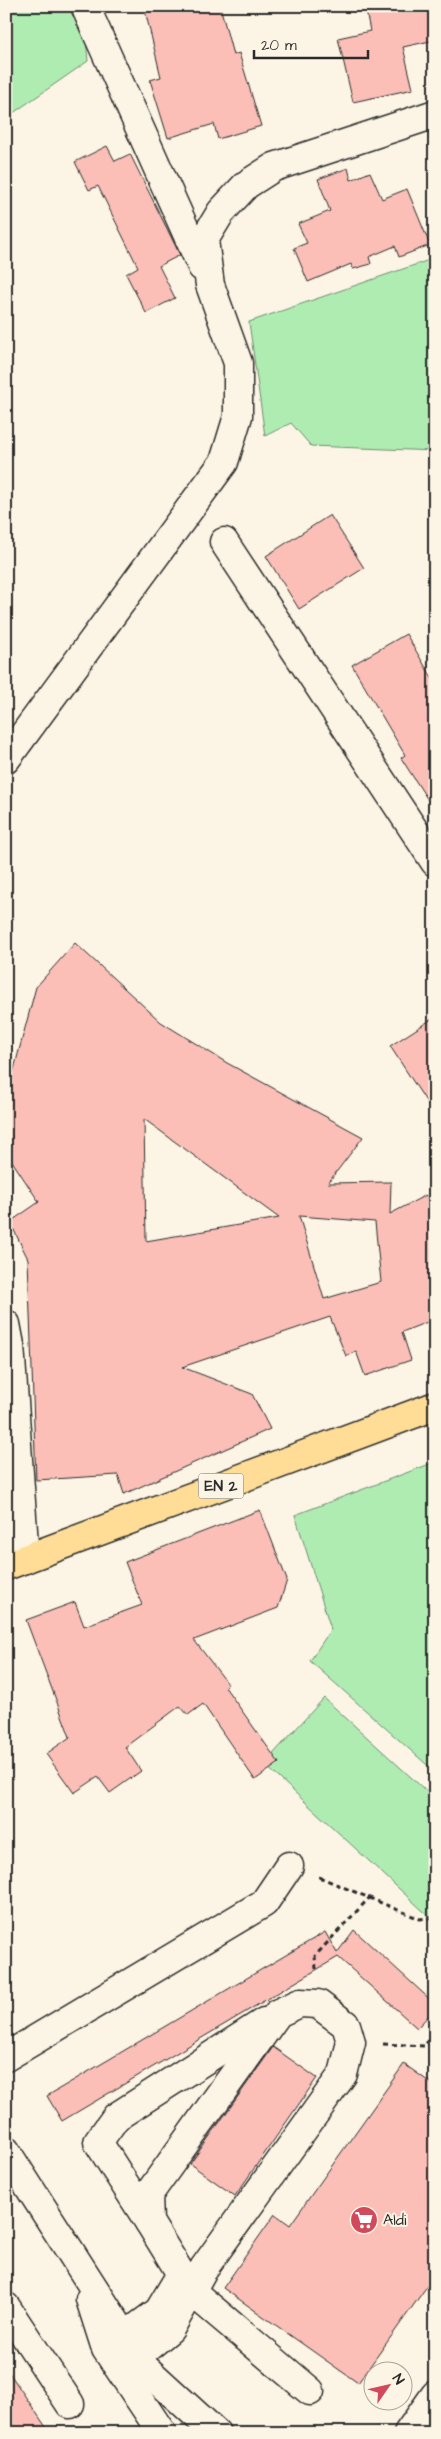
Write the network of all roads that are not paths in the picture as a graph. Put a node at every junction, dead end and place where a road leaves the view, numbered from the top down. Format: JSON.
{"nodes":[{"id":1,"x":85,"y":6,"type":"edge"},
{"id":2,"x":435,"y":114,"type":"edge"},
{"id":3,"x":210,"y":285,"type":"junction"},
{"id":4,"x":224,"y":542,"type":"dead end"},
{"id":5,"x":6,"y":758,"type":"edge"},
{"id":6,"x":435,"y":862,"type":"edge"},
{"id":7,"x":6,"y":1324,"type":"edge"},
{"id":8,"x":435,"y":1406,"type":"edge"},
{"id":9,"x":16,"y":1562,"type":"edge"},
{"id":10,"x":289,"y":1866,"type":"road end"},
{"id":11,"x":278,"y":2013,"type":"junction"},
{"id":12,"x":6,"y":2057,"type":"edge"},
{"id":13,"x":6,"y":2151,"type":"edge"},
{"id":14,"x":149,"y":2222,"type":"junction"},
{"id":15,"x":83,"y":2271,"type":"junction"},
{"id":16,"x":186,"y":2283,"type":"junction"},
{"id":17,"x":6,"y":2307,"type":"edge"},
{"id":18,"x":131,"y":2346,"type":"junction"},
{"id":19,"x":310,"y":2391,"type":"dead end"},
{"id":20,"x":435,"y":2394,"type":"edge"},
{"id":21,"x":70,"y":2404,"type":"dead end"},
{"id":22,"x":162,"y":2433,"type":"edge"},
{"id":23,"x":216,"y":2433,"type":"edge"},
{"id":24,"x":408,"y":2433,"type":"edge"}],
"edges":[{"from":1,"to":3,"type":"street"},
{"from":2,"to":3,"type":"street"},
{"from":3,"to":5,"type":"street"},
{"from":4,"to":6,"type":"street"},
{"from":7,"to":9,"type":"street"},
{"from":8,"to":9,"type":"main road","number":"EN 2"},
{"from":10,"to":12,"type":"street"},
{"from":11,"to":14,"type":"street"},
{"from":11,"to":14,"type":"street"},
{"from":11,"to":16,"type":"street"},
{"from":13,"to":15,"type":"street"},
{"from":14,"to":16,"type":"street"},
{"from":15,"to":18,"type":"street"},
{"from":15,"to":22,"type":"street"},
{"from":16,"to":18,"type":"street"},
{"from":16,"to":19,"type":"street"},
{"from":17,"to":21,"type":"street"},
{"from":18,"to":23,"type":"street"},
{"from":20,"to":24,"type":"street"}]}
